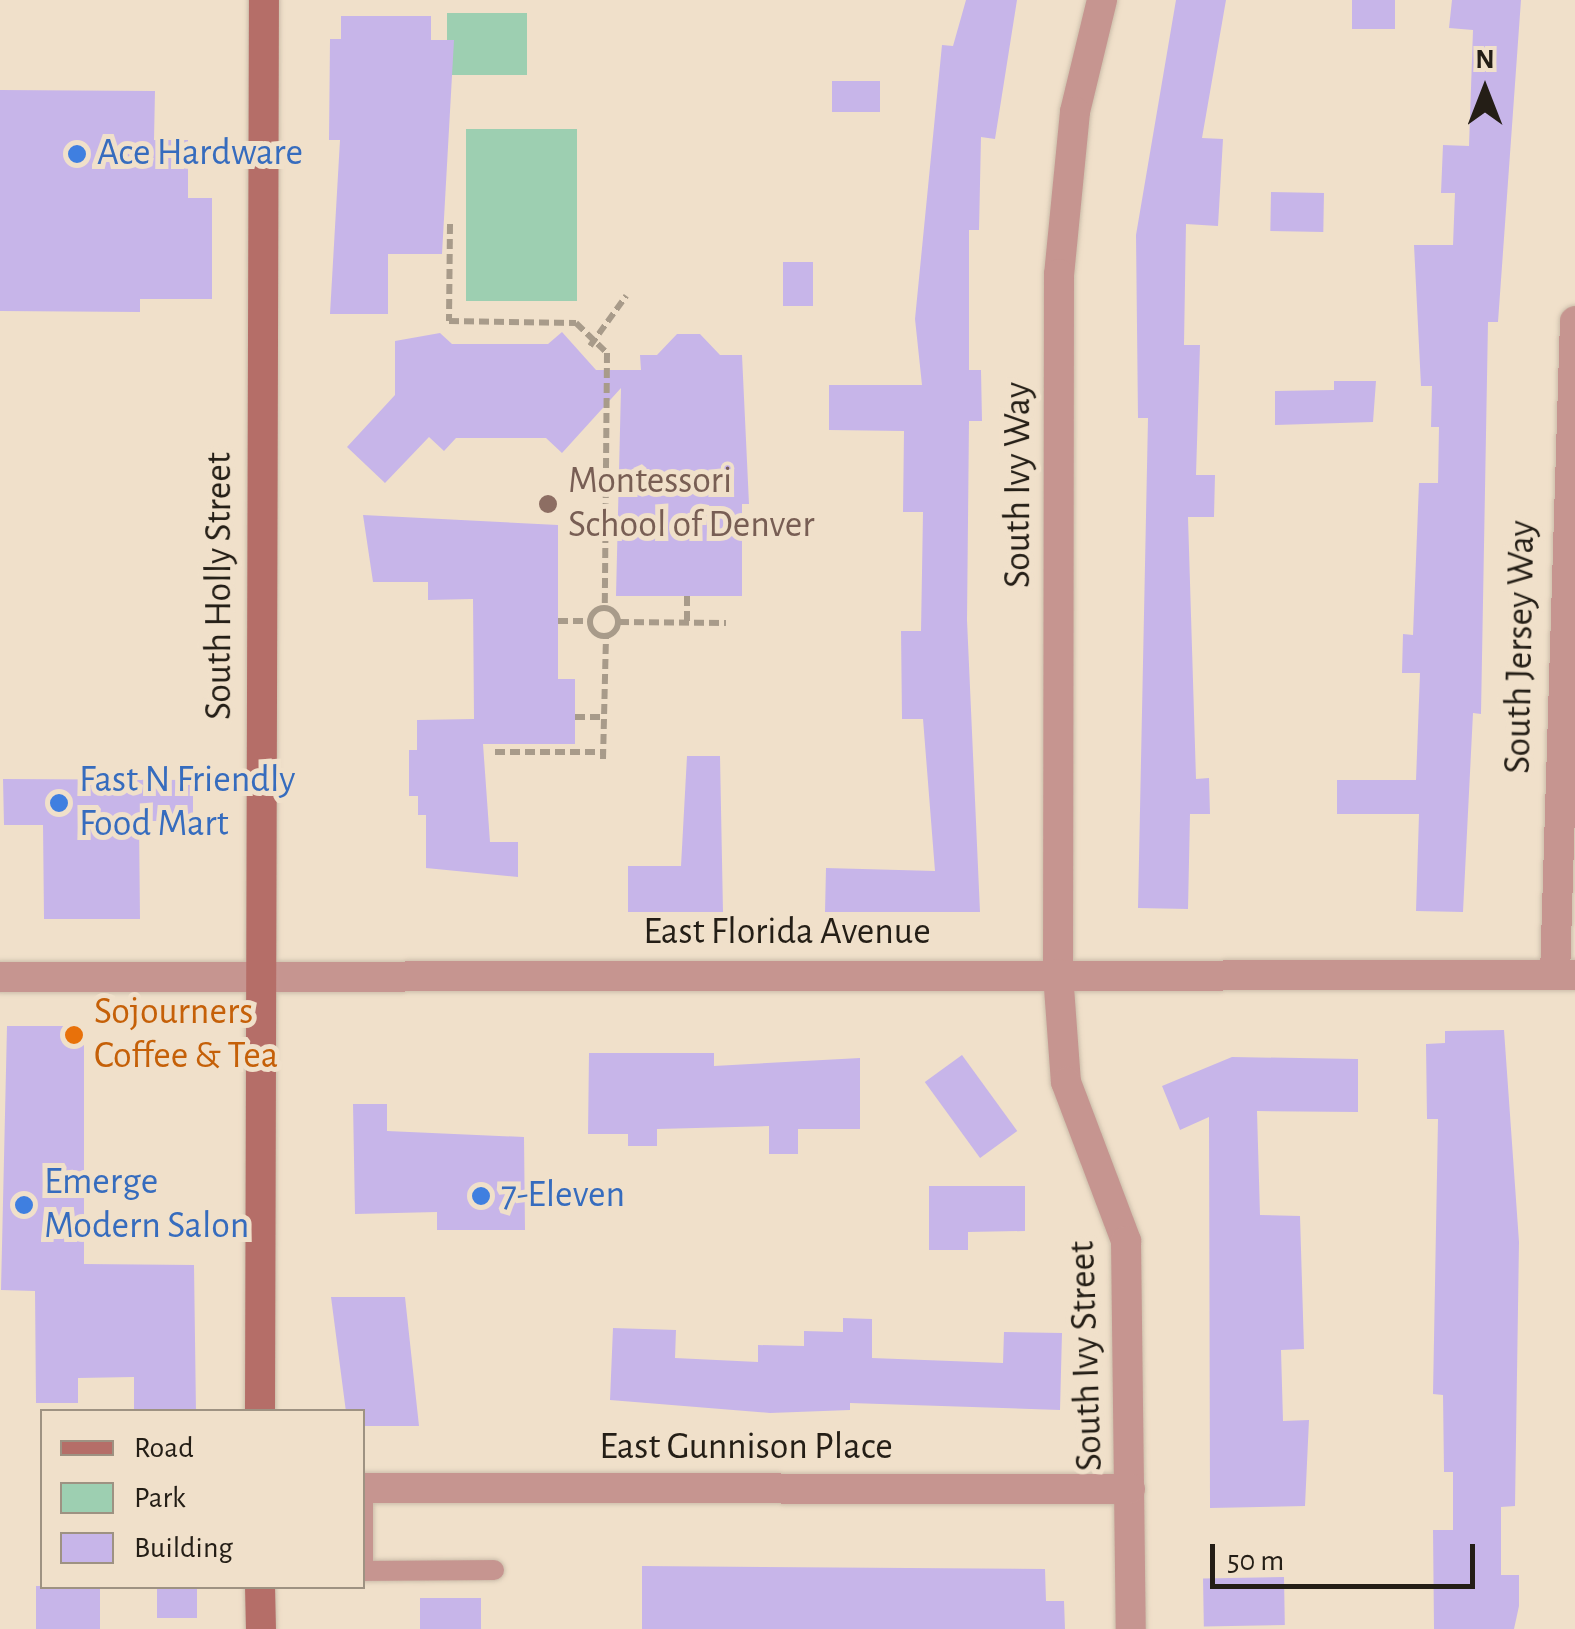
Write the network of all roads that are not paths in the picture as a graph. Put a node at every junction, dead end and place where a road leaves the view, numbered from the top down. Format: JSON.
{"nodes":[{"id":1,"x":264,"y":0,"type":"edge"},
{"id":2,"x":1102,"y":0,"type":"edge"},
{"id":3,"x":1575,"y":321,"type":"edge"},
{"id":4,"x":1058,"y":974,"type":"junction"},
{"id":5,"x":1565,"y":975,"type":"edge"},
{"id":6,"x":257,"y":976,"type":"junction"},
{"id":7,"x":0,"y":977,"type":"edge"},
{"id":8,"x":260,"y":1409,"type":"edge"},
{"id":9,"x":365,"y":1488,"type":"edge"},
{"id":10,"x":1130,"y":1489,"type":"junction"},
{"id":11,"x":494,"y":1570,"type":"dead end"},
{"id":12,"x":365,"y":1571,"type":"edge"},
{"id":13,"x":260,"y":1589,"type":"edge"},
{"id":14,"x":261,"y":1629,"type":"edge"},
{"id":15,"x":1132,"y":1629,"type":"edge"}],
"edges":[{"from":1,"to":6,"type":"main road","name":"South Holly Street"},
{"from":2,"to":4,"type":"street","name":"South Ivy Way"},
{"from":3,"to":5,"type":"street","name":"South Jersey Way"},
{"from":4,"to":5,"type":"street","name":"East Florida Avenue"},
{"from":4,"to":6,"type":"street","name":"East Florida Avenue"},
{"from":4,"to":10,"type":"street","name":"South Ivy Street"},
{"from":6,"to":7,"type":"street","name":"East Florida Avenue"},
{"from":6,"to":8,"type":"main road","name":"South Holly Street"},
{"from":9,"to":10,"type":"street","name":"East Gunnison Place"},
{"from":10,"to":15,"type":"street","name":"South Ivy Street"},
{"from":11,"to":12,"type":"lane"},
{"from":13,"to":14,"type":"main road"}]}
